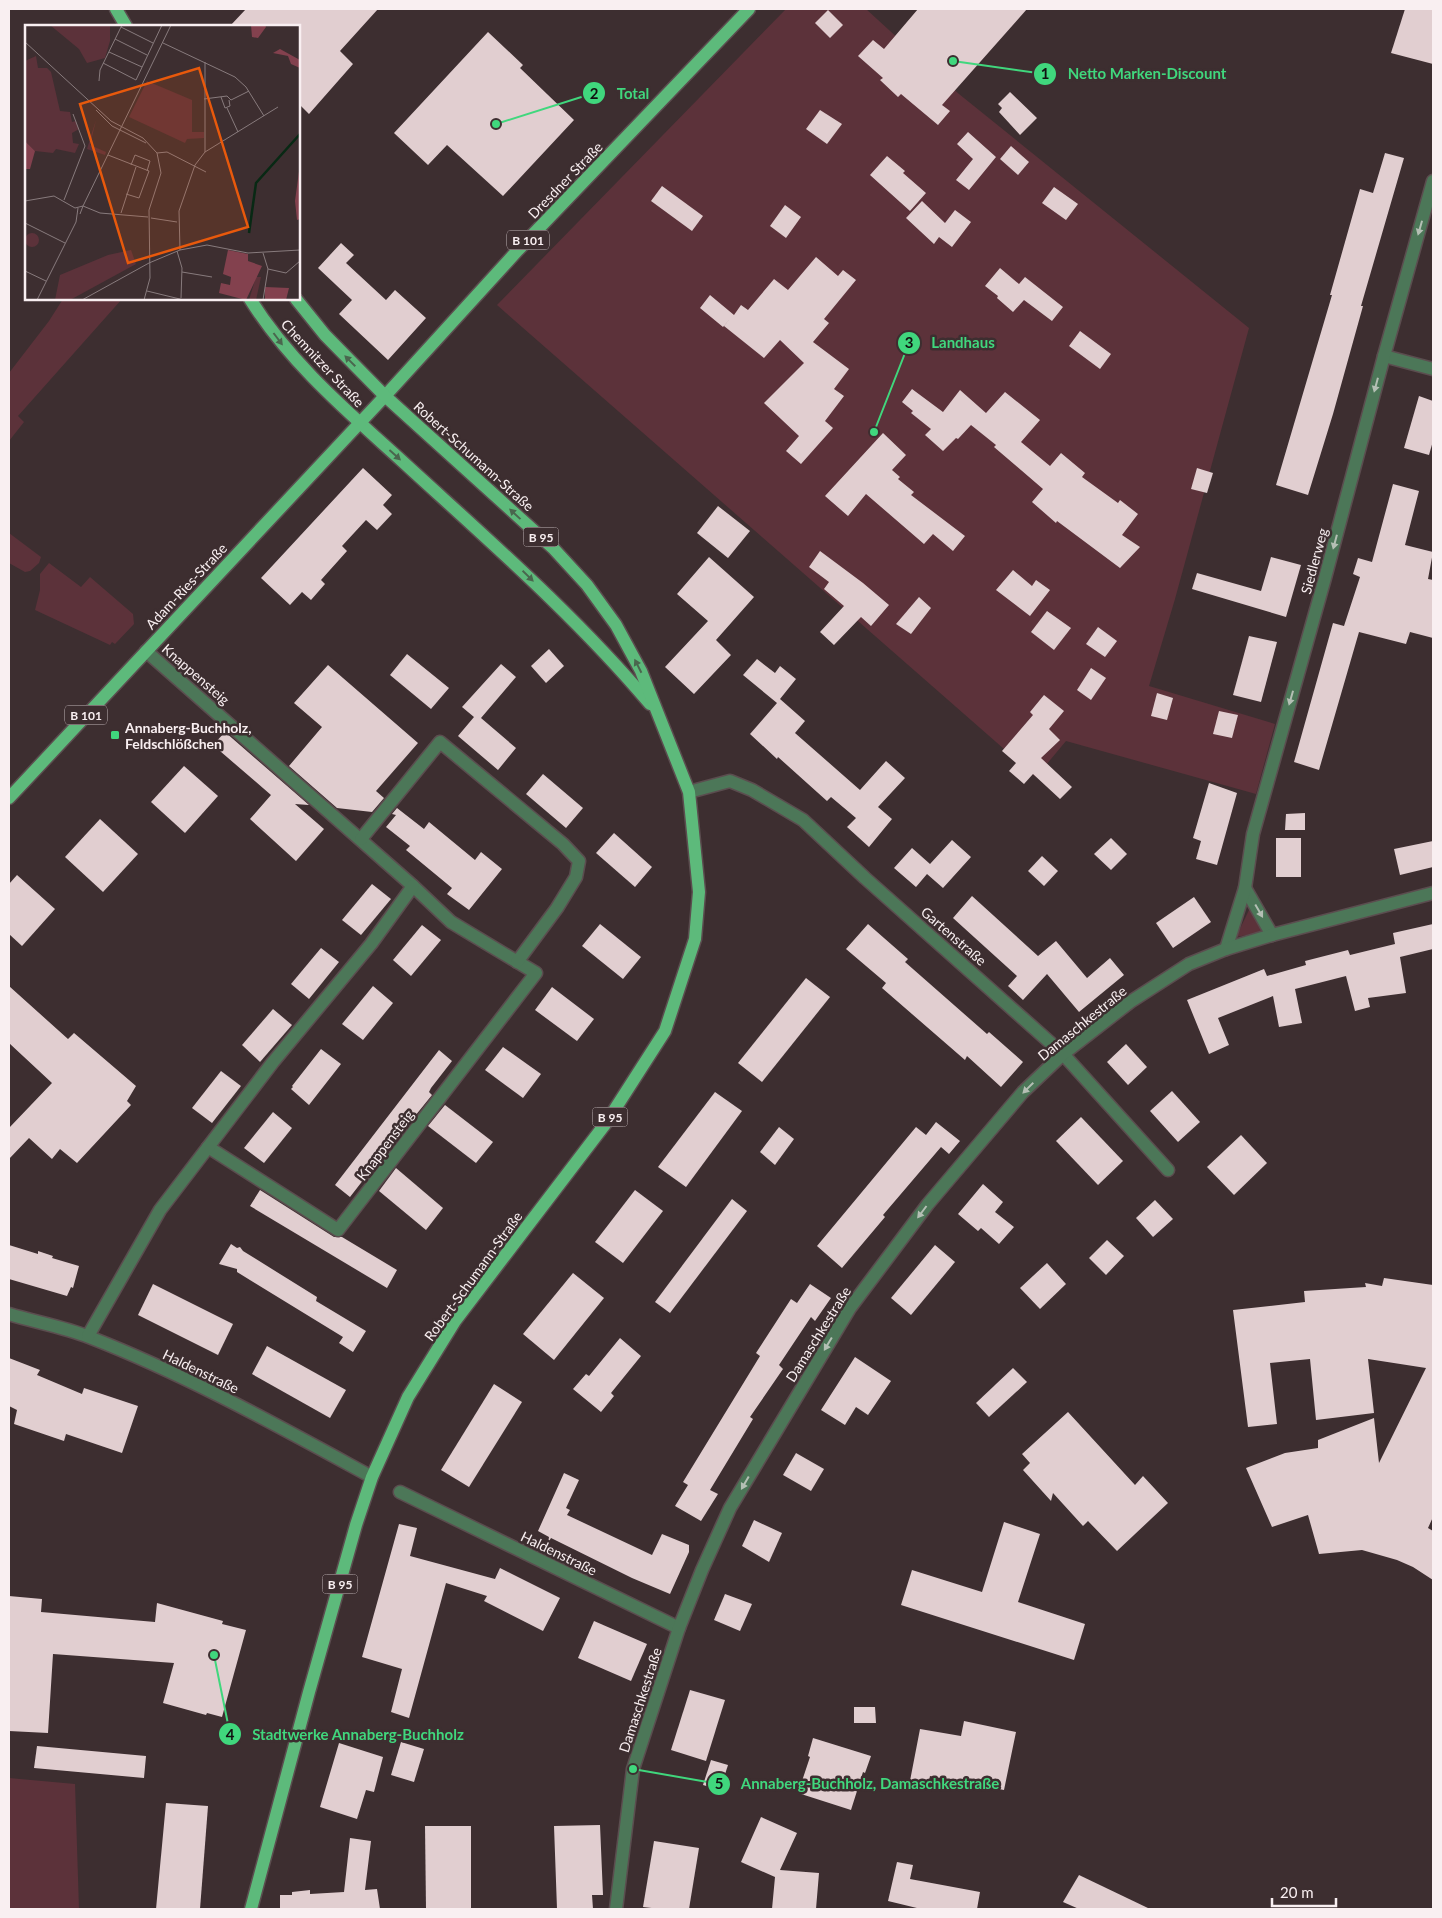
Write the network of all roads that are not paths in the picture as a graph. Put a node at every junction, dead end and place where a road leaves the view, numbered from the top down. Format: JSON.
{"nodes":[{"id":1,"x":116,"y":9,"type":"edge"},
{"id":2,"x":749,"y":9,"type":"edge"},
{"id":3,"x":125,"y":25,"type":"edge"},
{"id":4,"x":1433,"y":181,"type":"edge"},
{"id":5,"x":251,"y":300,"type":"edge"},
{"id":6,"x":297,"y":300,"type":"edge"},
{"id":7,"x":1384,"y":356,"type":"junction"},
{"id":8,"x":1433,"y":369,"type":"edge"},
{"id":9,"x":385,"y":396,"type":"junction"},
{"id":10,"x":359,"y":423,"type":"junction"},
{"id":11,"x":146,"y":651,"type":"junction"},
{"id":12,"x":656,"y":711,"type":"junction"},
{"id":13,"x":689,"y":792,"type":"junction"},
{"id":14,"x":9,"y":798,"type":"edge"},
{"id":15,"x":361,"y":840,"type":"junction"},
{"id":16,"x":413,"y":886,"type":"junction"},
{"id":17,"x":1245,"y":888,"type":"junction"},
{"id":18,"x":1433,"y":893,"type":"edge"},
{"id":19,"x":1272,"y":935,"type":"junction"},
{"id":20,"x":1226,"y":949,"type":"junction"},
{"id":21,"x":517,"y":962,"type":"junction"},
{"id":22,"x":1063,"y":1054,"type":"junction"},
{"id":23,"x":208,"y":1147,"type":"junction"},
{"id":24,"x":1168,"y":1170,"type":"dead end"},
{"id":25,"x":9,"y":1314,"type":"edge"},
{"id":26,"x":88,"y":1336,"type":"junction"},
{"id":27,"x":372,"y":1477,"type":"junction"},
{"id":28,"x":400,"y":1492,"type":"dead end"},
{"id":29,"x":679,"y":1628,"type":"junction"},
{"id":30,"x":250,"y":1909,"type":"edge"},
{"id":31,"x":616,"y":1909,"type":"edge"}],
"edges":[{"from":1,"to":3,"type":"main road"},
{"from":2,"to":9,"type":"main road","name":"Dresdner Straße","number":"B 101"},
{"from":4,"to":7,"type":"street","name":"Siedlerweg","one_way":true},
{"from":5,"to":10,"type":"main road","name":"Chemnitzer Straße","number":"B 95","one_way":true},
{"from":9,"to":6,"type":"main road","name":"Chemnitzer Straße","number":"B 95","one_way":true},
{"from":7,"to":8,"type":"street"},
{"from":7,"to":17,"type":"street","name":"Siedlerweg","one_way":true},
{"from":9,"to":10,"type":"main road","name":"Adam-Ries-Straße","number":"B 101"},
{"from":12,"to":9,"type":"main road","name":"Robert-Schumann-Straße","number":"B 95","one_way":true},
{"from":10,"to":11,"type":"main road","name":"Adam-Ries-Straße","number":"B 101"},
{"from":10,"to":12,"type":"main road","name":"Robert-Schumann-Straße","number":"B 95","one_way":true},
{"from":11,"to":14,"type":"main road","name":"Adam-Ries-Straße","number":"B 101"},
{"from":11,"to":15,"type":"street","name":"Knappensteig"},
{"from":12,"to":13,"type":"main road","name":"Robert-Schumann-Straße","number":"B 95"},
{"from":13,"to":22,"type":"street","name":"Gartenstraße"},
{"from":13,"to":27,"type":"main road","name":"Robert-Schumann-Straße","number":"B 95"},
{"from":15,"to":16,"type":"street","name":"Knappensteig"},
{"from":15,"to":21,"type":"street"},
{"from":16,"to":21,"type":"street","name":"Knappensteig"},
{"from":16,"to":23,"type":"street"},
{"from":17,"to":19,"type":"street","one_way":true},
{"from":17,"to":20,"type":"street","name":"Siedlerweg"},
{"from":18,"to":19,"type":"street","name":"Damaschkestraße"},
{"from":19,"to":20,"type":"street","name":"Damaschkestraße"},
{"from":20,"to":22,"type":"street","name":"Damaschkestraße"},
{"from":21,"to":23,"type":"street","name":"Knappensteig"},
{"from":22,"to":24,"type":"street","name":"Gartenstraße"},
{"from":22,"to":29,"type":"street","name":"Damaschkestraße","one_way":true},
{"from":23,"to":26,"type":"street"},
{"from":25,"to":26,"type":"street","name":"Haldenstraße"},
{"from":26,"to":27,"type":"street","name":"Haldenstraße"},
{"from":27,"to":30,"type":"main road","name":"Robert-Schumann-Straße","number":"B 95"},
{"from":28,"to":29,"type":"street","name":"Haldenstraße"},
{"from":29,"to":31,"type":"street","name":"Damaschkestraße"}]}
